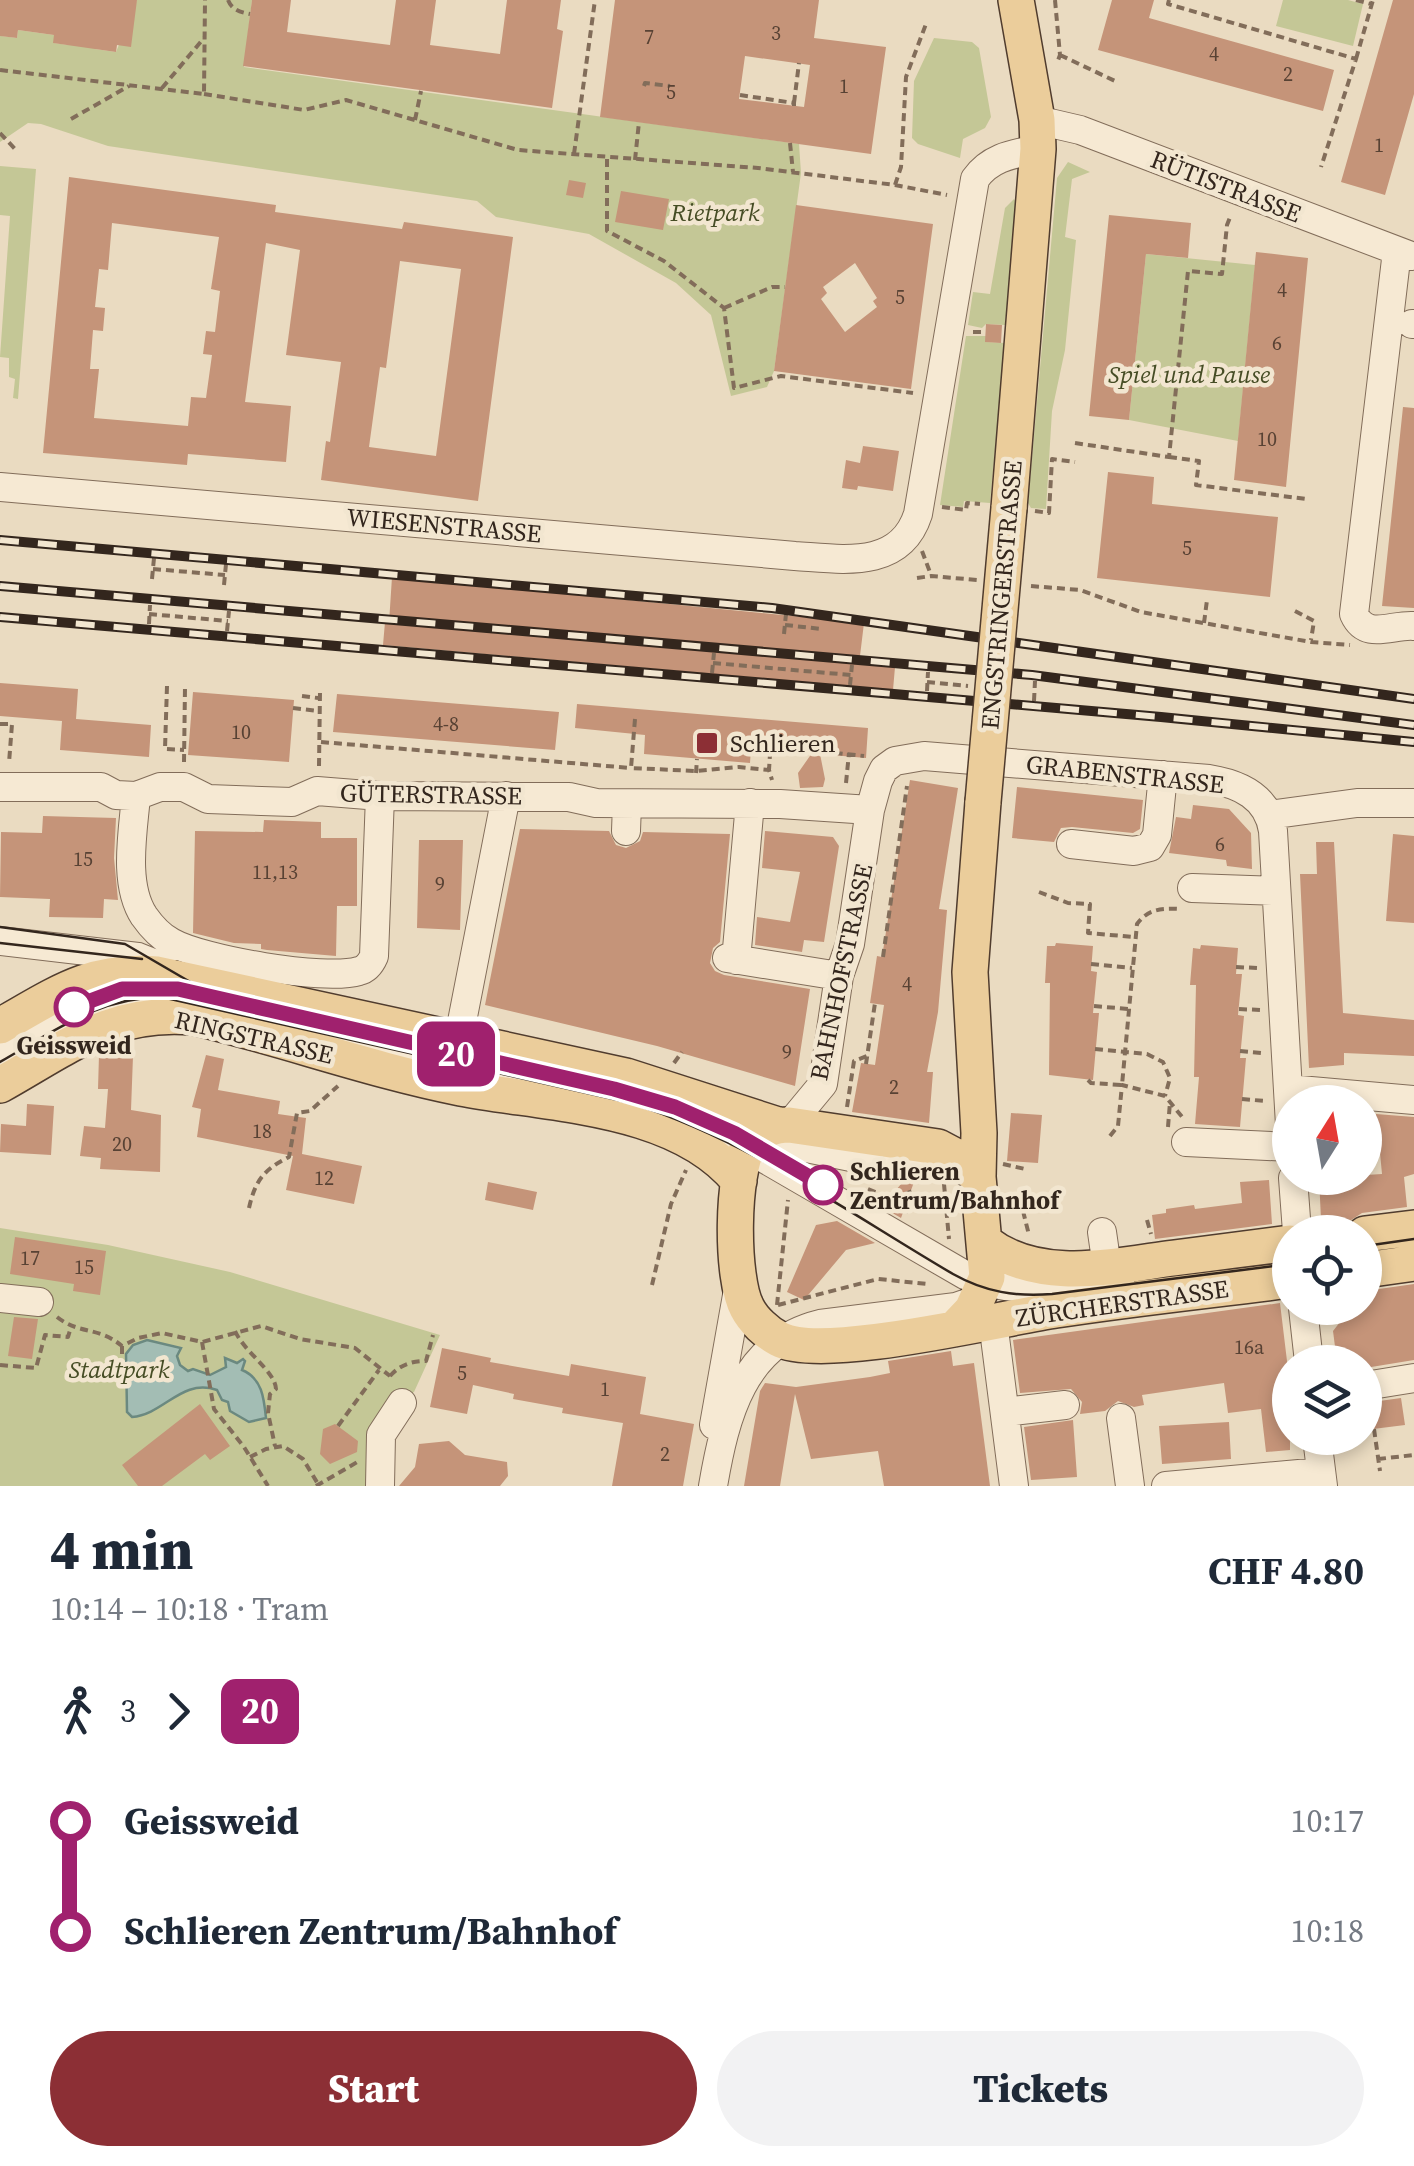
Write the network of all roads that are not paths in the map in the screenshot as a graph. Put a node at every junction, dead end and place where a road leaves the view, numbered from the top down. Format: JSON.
{"nodes":[{"id":1,"x":1016,"y":0,"type":"edge"},
{"id":2,"x":1037,"y":134,"type":"junction"},
{"id":3,"x":1406,"y":254,"type":"edge"},
{"id":4,"x":0,"y":487,"type":"edge"},
{"id":5,"x":1414,"y":626,"type":"edge"},
{"id":6,"x":1163,"y":775,"type":"junction"},
{"id":7,"x":4,"y":788,"type":"edge"},
{"id":8,"x":136,"y":796,"type":"junction"},
{"id":9,"x":380,"y":796,"type":"junction"},
{"id":10,"x":506,"y":796,"type":"junction"},
{"id":11,"x":750,"y":803,"type":"junction"},
{"id":12,"x":1414,"y":803,"type":"edge"},
{"id":13,"x":858,"y":804,"type":"junction"},
{"id":14,"x":1269,"y":815,"type":"junction"},
{"id":15,"x":1070,"y":844,"type":"dead end"},
{"id":16,"x":1276,"y":890,"type":"junction"},
{"id":17,"x":1194,"y":899,"type":"road end"},
{"id":18,"x":0,"y":929,"type":"edge"},
{"id":19,"x":0,"y":941,"type":"edge"},
{"id":20,"x":164,"y":968,"type":"junction"},
{"id":21,"x":839,"y":976,"type":"junction"},
{"id":22,"x":229,"y":1006,"type":"junction"},
{"id":23,"x":0,"y":1026,"type":"edge"},
{"id":24,"x":971,"y":1042,"type":"junction"},
{"id":25,"x":453,"y":1047,"type":"junction"},
{"id":26,"x":0,"y":1055,"type":"edge"},
{"id":27,"x":394,"y":1070,"type":"junction"},
{"id":28,"x":0,"y":1085,"type":"edge"},
{"id":29,"x":1276,"y":1085,"type":"edge"},
{"id":30,"x":1382,"y":1099,"type":"edge"},
{"id":31,"x":1414,"y":1100,"type":"edge"},
{"id":32,"x":662,"y":1108,"type":"junction"},
{"id":33,"x":603,"y":1111,"type":"junction"},
{"id":34,"x":784,"y":1125,"type":"junction"},
{"id":35,"x":1182,"y":1133,"type":"road end"},
{"id":36,"x":748,"y":1146,"type":"junction"},
{"id":37,"x":1272,"y":1146,"type":"edge"},
{"id":38,"x":966,"y":1167,"type":"junction"},
{"id":39,"x":738,"y":1181,"type":"junction"},
{"id":40,"x":1102,"y":1232,"type":"dead end"},
{"id":41,"x":986,"y":1243,"type":"junction"},
{"id":42,"x":1272,"y":1245,"type":"edge"},
{"id":43,"x":1272,"y":1262,"type":"edge"},
{"id":44,"x":1107,"y":1267,"type":"junction"},
{"id":45,"x":1272,"y":1282,"type":"edge"},
{"id":46,"x":738,"y":1284,"type":"junction"},
{"id":47,"x":0,"y":1298,"type":"edge"},
{"id":48,"x":986,"y":1301,"type":"junction"},
{"id":49,"x":40,"y":1302,"type":"road end"},
{"id":50,"x":780,"y":1340,"type":"junction"},
{"id":51,"x":1409,"y":1375,"type":"edge"},
{"id":52,"x":1382,"y":1382,"type":"edge"},
{"id":53,"x":402,"y":1403,"type":"road end"},
{"id":54,"x":1065,"y":1406,"type":"dead end"},
{"id":55,"x":1005,"y":1412,"type":"junction"},
{"id":56,"x":1120,"y":1418,"type":"dead end"},
{"id":57,"x":718,"y":1455,"type":"junction"},
{"id":58,"x":1322,"y":1479,"type":"edge"},
{"id":59,"x":1193,"y":1485,"type":"edge"},
{"id":60,"x":380,"y":1486,"type":"edge"},
{"id":61,"x":713,"y":1486,"type":"edge"},
{"id":62,"x":1014,"y":1486,"type":"edge"},
{"id":63,"x":1130,"y":1486,"type":"edge"}],
"edges":[{"from":1,"to":2,"type":"main road","name":"ENGSTRINGERSTRASSE"},
{"from":2,"to":3,"type":"street","name":"RÜTISTRASSE"},
{"from":2,"to":4,"type":"street","name":"WIESENSTRASSE"},
{"from":2,"to":24,"type":"main road","name":"ENGSTRINGERSTRASSE","bridge":true},
{"from":3,"to":5,"type":"street"},
{"from":6,"to":13,"type":"street","name":"GRABENSTRASSE"},
{"from":6,"to":14,"type":"street","name":"GRABENSTRASSE"},
{"from":6,"to":15,"type":"street"},
{"from":7,"to":8,"type":"street","name":"GÜTERSTRASSE"},
{"from":8,"to":9,"type":"street","name":"GÜTERSTRASSE"},
{"from":8,"to":9,"type":"street"},
{"from":9,"to":10,"type":"street","name":"GÜTERSTRASSE"},
{"from":10,"to":11,"type":"street","name":"GÜTERSTRASSE"},
{"from":10,"to":25,"type":"street"},
{"from":11,"to":13,"type":"street","name":"GÜTERSTRASSE"},
{"from":11,"to":21,"type":"street"},
{"from":12,"to":14,"type":"street"},
{"from":13,"to":21,"type":"street","name":"BAHNHOFSTRASSE"},
{"from":14,"to":16,"type":"street"},
{"from":16,"to":17,"type":"street"},
{"from":16,"to":29,"type":"street"},
{"from":18,"to":20,"type":"street"},
{"from":19,"to":20,"type":"street"},
{"from":20,"to":22,"type":"street"},
{"from":20,"to":23,"type":"main road","name":"RINGSTRASSE"},
{"from":20,"to":25,"type":"main road","name":"RINGSTRASSE"},
{"from":21,"to":34,"type":"street","name":"BAHNHOFSTRASSE"},
{"from":22,"to":25,"type":"street"},
{"from":22,"to":26,"type":"street"},
{"from":24,"to":38,"type":"main road","name":"ENGSTRINGERSTRASSE"},
{"from":24,"to":38,"type":"main road","name":"ENGSTRINGERSTRASSE"},
{"from":25,"to":27,"type":"street"},
{"from":25,"to":32,"type":"street"},
{"from":25,"to":34,"type":"main road","name":"RINGSTRASSE"},
{"from":27,"to":28,"type":"main road","name":"RINGSTRASSE"},
{"from":27,"to":33,"type":"main road","name":"RINGSTRASSE"},
{"from":30,"to":31,"type":"street"},
{"from":32,"to":33,"type":"street"},
{"from":32,"to":36,"type":"street"},
{"from":33,"to":39,"type":"main road","name":"RINGSTRASSE"},
{"from":34,"to":36,"type":"main road"},
{"from":34,"to":38,"type":"main road","name":"RINGSTRASSE"},
{"from":35,"to":37,"type":"street"},
{"from":36,"to":38,"type":"street"},
{"from":36,"to":39,"type":"main road"},
{"from":36,"to":48,"type":"street"},
{"from":38,"to":41,"type":"main road","name":"ZÜRCHERSTRASSE"},
{"from":39,"to":46,"type":"main road"},
{"from":40,"to":44,"type":"street"},
{"from":41,"to":44,"type":"main road","name":"ZÜRCHERSTRASSE"},
{"from":41,"to":48,"type":"main road","name":"ZÜRCHERSTRASSE"},
{"from":42,"to":44,"type":"main road","name":"ZÜRCHERSTRASSE"},
{"from":43,"to":48,"type":"street"},
{"from":45,"to":48,"type":"main road","name":"ZÜRCHERSTRASSE"},
{"from":46,"to":50,"type":"main road"},
{"from":46,"to":57,"type":"street"},
{"from":47,"to":49,"type":"street"},
{"from":48,"to":50,"type":"street"},
{"from":48,"to":50,"type":"main road","name":"ZÜRCHERSTRASSE"},
{"from":48,"to":55,"type":"street"},
{"from":50,"to":57,"type":"street"},
{"from":51,"to":52,"type":"street"},
{"from":53,"to":60,"type":"street"},
{"from":54,"to":55,"type":"street"},
{"from":55,"to":62,"type":"street"},
{"from":56,"to":63,"type":"street"},
{"from":57,"to":61,"type":"street"},
{"from":58,"to":59,"type":"street"}]}
